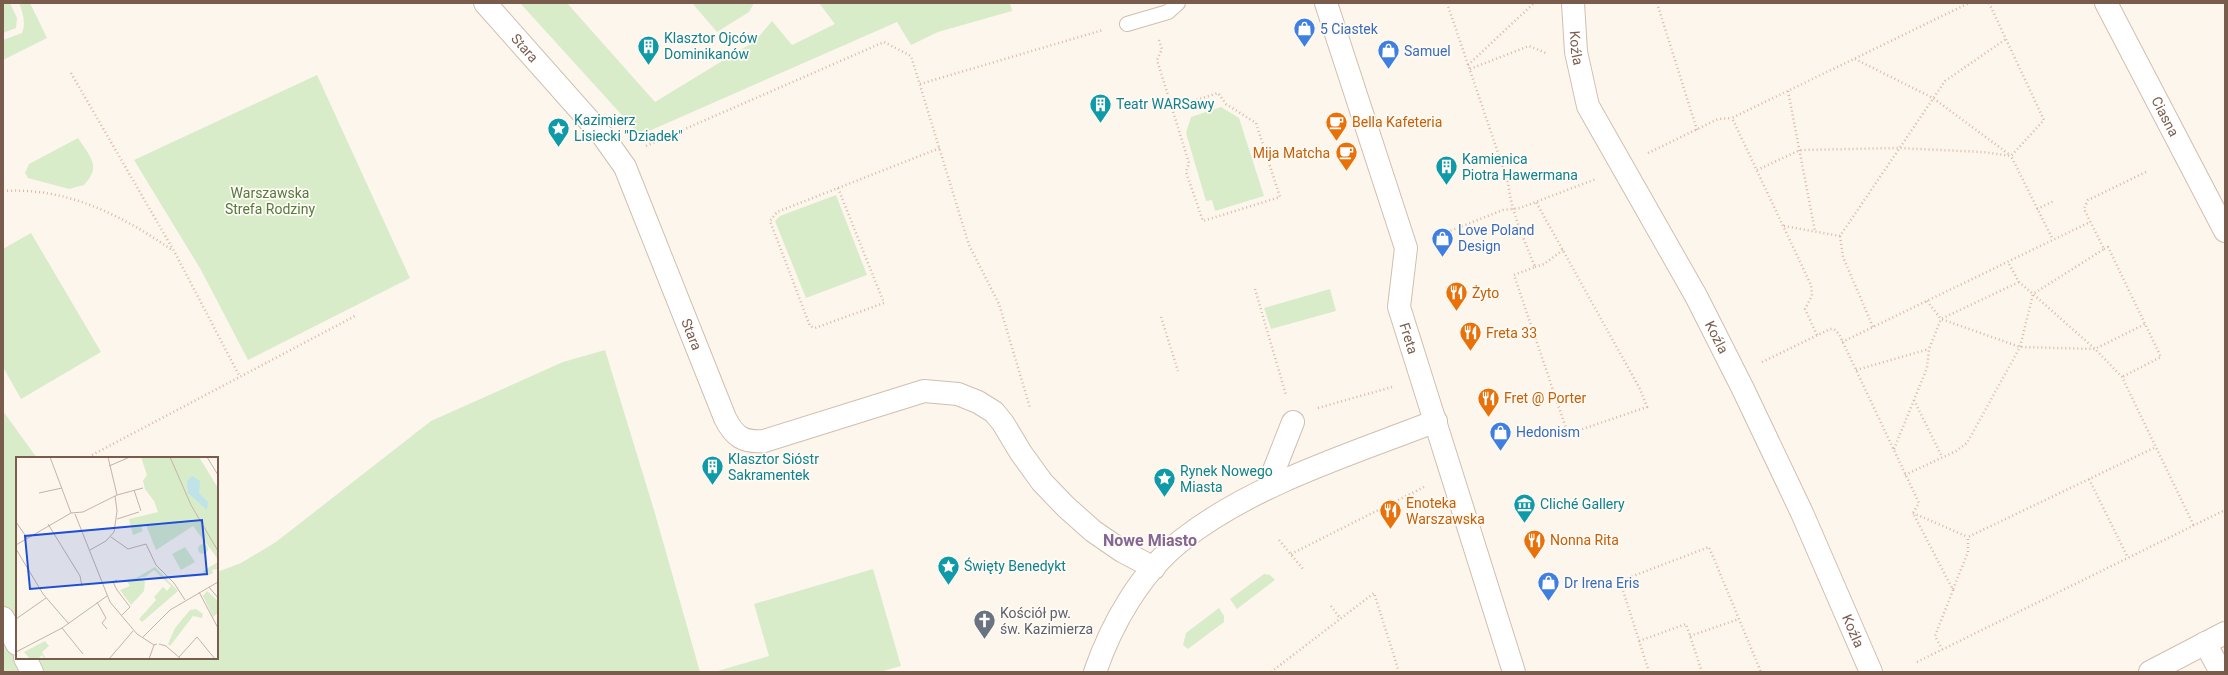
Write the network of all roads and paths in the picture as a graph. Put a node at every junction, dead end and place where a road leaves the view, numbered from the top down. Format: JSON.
{"nodes":[{"id":1,"x":485,"y":3,"type":"edge"},
{"id":2,"x":1178,"y":3,"type":"edge"},
{"id":3,"x":1326,"y":3,"type":"edge"},
{"id":4,"x":1447,"y":3,"type":"edge"},
{"id":5,"x":1534,"y":3,"type":"edge"},
{"id":6,"x":1573,"y":3,"type":"edge"},
{"id":7,"x":1657,"y":3,"type":"edge"},
{"id":8,"x":1969,"y":3,"type":"edge"},
{"id":9,"x":1989,"y":3,"type":"edge"},
{"id":10,"x":2106,"y":3,"type":"edge"},
{"id":11,"x":1152,"y":16,"type":"junction"},
{"id":12,"x":1127,"y":24,"type":"joint"},
{"id":13,"x":2006,"y":40,"type":"junction"},
{"id":14,"x":1576,"y":52,"type":"junction"},
{"id":15,"x":1855,"y":58,"type":"junction"},
{"id":16,"x":1468,"y":65,"type":"junction"},
{"id":17,"x":1470,"y":70,"type":"junction"},
{"id":18,"x":71,"y":73,"type":"dead end"},
{"id":19,"x":920,"y":84,"type":"junction"},
{"id":20,"x":1788,"y":91,"type":"junction"},
{"id":21,"x":1933,"y":98,"type":"junction"},
{"id":22,"x":1172,"y":108,"type":"junction"},
{"id":23,"x":1732,"y":118,"type":"junction"},
{"id":24,"x":1697,"y":130,"type":"junction"},
{"id":25,"x":646,"y":147,"type":"dead end"},
{"id":26,"x":940,"y":148,"type":"junction"},
{"id":27,"x":1899,"y":148,"type":"junction"},
{"id":28,"x":1800,"y":150,"type":"junction"},
{"id":29,"x":1644,"y":155,"type":"dead end"},
{"id":30,"x":2011,"y":156,"type":"junction"},
{"id":31,"x":1757,"y":170,"type":"junction"},
{"id":32,"x":2146,"y":172,"type":"dead end"},
{"id":33,"x":1601,"y":178,"type":"dead end"},
{"id":34,"x":838,"y":188,"type":"junction"},
{"id":35,"x":3,"y":191,"type":"edge"},
{"id":36,"x":2054,"y":201,"type":"dead end"},
{"id":37,"x":1536,"y":202,"type":"junction"},
{"id":38,"x":1513,"y":209,"type":"junction"},
{"id":39,"x":2037,"y":209,"type":"junction"},
{"id":40,"x":2090,"y":222,"type":"junction"},
{"id":41,"x":1784,"y":226,"type":"junction"},
{"id":42,"x":1815,"y":231,"type":"junction"},
{"id":43,"x":2225,"y":231,"type":"edge"},
{"id":44,"x":1840,"y":236,"type":"junction"},
{"id":45,"x":1428,"y":240,"type":"dead end"},
{"id":46,"x":2053,"y":240,"type":"junction"},
{"id":47,"x":2104,"y":249,"type":"junction"},
{"id":48,"x":1563,"y":250,"type":"junction"},
{"id":49,"x":174,"y":251,"type":"junction"},
{"id":50,"x":2008,"y":262,"type":"junction"},
{"id":51,"x":1534,"y":267,"type":"junction"},
{"id":52,"x":2019,"y":282,"type":"junction"},
{"id":53,"x":1255,"y":289,"type":"dead end"},
{"id":54,"x":2033,"y":294,"type":"junction"},
{"id":55,"x":1927,"y":301,"type":"junction"},
{"id":56,"x":355,"y":316,"type":"dead end"},
{"id":57,"x":1161,"y":317,"type":"dead end"},
{"id":58,"x":1940,"y":319,"type":"junction"},
{"id":59,"x":2145,"y":324,"type":"junction"},
{"id":60,"x":1873,"y":327,"type":"junction"},
{"id":61,"x":1817,"y":335,"type":"junction"},
{"id":62,"x":1842,"y":342,"type":"junction"},
{"id":63,"x":2020,"y":347,"type":"junction"},
{"id":64,"x":1929,"y":349,"type":"junction"},
{"id":65,"x":2095,"y":349,"type":"junction"},
{"id":66,"x":1760,"y":363,"type":"dead end"},
{"id":67,"x":1856,"y":370,"type":"junction"},
{"id":68,"x":1178,"y":371,"type":"dead end"},
{"id":69,"x":240,"y":377,"type":"junction"},
{"id":70,"x":2122,"y":377,"type":"junction"},
{"id":71,"x":1392,"y":387,"type":"dead end"},
{"id":72,"x":1287,"y":398,"type":"dead end"},
{"id":73,"x":1914,"y":400,"type":"junction"},
{"id":74,"x":1313,"y":409,"type":"dead end"},
{"id":75,"x":1032,"y":414,"type":"dead end"},
{"id":76,"x":1436,"y":421,"type":"junction"},
{"id":77,"x":1293,"y":422,"type":"dead end"},
{"id":78,"x":2156,"y":447,"type":"junction"},
{"id":79,"x":1893,"y":449,"type":"junction"},
{"id":80,"x":92,"y":455,"type":"dead end"},
{"id":81,"x":1942,"y":457,"type":"junction"},
{"id":82,"x":1905,"y":474,"type":"junction"},
{"id":83,"x":2089,"y":479,"type":"junction"},
{"id":84,"x":1424,"y":487,"type":"dead end"},
{"id":85,"x":1267,"y":488,"type":"junction"},
{"id":86,"x":2225,"y":510,"type":"edge"},
{"id":87,"x":1913,"y":513,"type":"junction"},
{"id":88,"x":2194,"y":526,"type":"junction"},
{"id":89,"x":1968,"y":537,"type":"junction"},
{"id":90,"x":1279,"y":540,"type":"dead end"},
{"id":91,"x":1290,"y":554,"type":"junction"},
{"id":92,"x":2128,"y":558,"type":"junction"},
{"id":93,"x":1154,"y":568,"type":"junction"},
{"id":94,"x":1303,"y":569,"type":"dead end"},
{"id":95,"x":1953,"y":590,"type":"junction"},
{"id":96,"x":1331,"y":606,"type":"dead end"},
{"id":97,"x":3,"y":618,"type":"edge"},
{"id":98,"x":1340,"y":618,"type":"junction"},
{"id":99,"x":1739,"y":619,"type":"junction"},
{"id":100,"x":2225,"y":633,"type":"edge"},
{"id":101,"x":1690,"y":636,"type":"junction"},
{"id":102,"x":1639,"y":641,"type":"junction"},
{"id":103,"x":16,"y":642,"type":"edge"},
{"id":104,"x":2205,"y":643,"type":"junction"},
{"id":105,"x":1942,"y":649,"type":"junction"},
{"id":106,"x":26,"y":659,"type":"edge"},
{"id":107,"x":1917,"y":662,"type":"dead end"},
{"id":108,"x":32,"y":672,"type":"edge"},
{"id":109,"x":1095,"y":672,"type":"edge"},
{"id":110,"x":1271,"y":672,"type":"edge"},
{"id":111,"x":1399,"y":672,"type":"edge"},
{"id":112,"x":1514,"y":672,"type":"edge"},
{"id":113,"x":1649,"y":672,"type":"edge"},
{"id":114,"x":1702,"y":672,"type":"edge"},
{"id":115,"x":1761,"y":672,"type":"edge"},
{"id":116,"x":1871,"y":672,"type":"edge"},
{"id":117,"x":2150,"y":672,"type":"edge"},
{"id":118,"x":2221,"y":672,"type":"edge"}],
"edges":[{"from":1,"to":93,"type":"street","name":"Stara"},
{"from":2,"to":11,"type":"lane"},
{"from":3,"to":76,"type":"street","name":"Freta"},
{"from":4,"to":16,"type":"path"},
{"from":5,"to":16,"type":"path"},
{"from":6,"to":14,"type":"street","name":"Koźla"},
{"from":7,"to":24,"type":"path"},
{"from":8,"to":15,"type":"path"},
{"from":9,"to":13,"type":"path"},
{"from":10,"to":43,"type":"street","name":"Ciasna"},
{"from":11,"to":12,"type":"lane"},
{"from":11,"to":22,"type":"path"},
{"from":12,"to":19,"type":"path"},
{"from":13,"to":21,"type":"path"},
{"from":13,"to":30,"type":"path"},
{"from":14,"to":17,"type":"path"},
{"from":14,"to":116,"type":"street","name":"Koźla"},
{"from":15,"to":20,"type":"path"},
{"from":15,"to":21,"type":"path"},
{"from":16,"to":17,"type":"path"},
{"from":17,"to":38,"type":"path"},
{"from":18,"to":49,"type":"path"},
{"from":19,"to":25,"type":"path"},
{"from":19,"to":26,"type":"path"},
{"from":20,"to":23,"type":"path"},
{"from":20,"to":28,"type":"path"},
{"from":21,"to":27,"type":"path"},
{"from":21,"to":30,"type":"path"},
{"from":22,"to":22,"type":"path"},
{"from":23,"to":24,"type":"path"},
{"from":23,"to":31,"type":"path"},
{"from":24,"to":29,"type":"path"},
{"from":26,"to":34,"type":"path"},
{"from":26,"to":75,"type":"path"},
{"from":27,"to":28,"type":"path"},
{"from":27,"to":30,"type":"path"},
{"from":27,"to":44,"type":"path"},
{"from":28,"to":31,"type":"path"},
{"from":28,"to":42,"type":"path"},
{"from":30,"to":39,"type":"path"},
{"from":31,"to":41,"type":"path"},
{"from":32,"to":40,"type":"path"},
{"from":33,"to":37,"type":"path"},
{"from":34,"to":34,"type":"path"},
{"from":35,"to":49,"type":"path"},
{"from":36,"to":39,"type":"path"},
{"from":37,"to":38,"type":"path"},
{"from":37,"to":48,"type":"path"},
{"from":38,"to":45,"type":"path"},
{"from":38,"to":51,"type":"path"},
{"from":39,"to":46,"type":"path"},
{"from":40,"to":46,"type":"path"},
{"from":40,"to":47,"type":"path"},
{"from":41,"to":42,"type":"path"},
{"from":41,"to":61,"type":"path"},
{"from":42,"to":44,"type":"path"},
{"from":44,"to":60,"type":"path"},
{"from":46,"to":50,"type":"path"},
{"from":47,"to":54,"type":"path"},
{"from":47,"to":59,"type":"path"},
{"from":48,"to":51,"type":"path"},
{"from":48,"to":51,"type":"path"},
{"from":49,"to":69,"type":"path"},
{"from":50,"to":52,"type":"path"},
{"from":50,"to":55,"type":"path"},
{"from":52,"to":54,"type":"path"},
{"from":52,"to":58,"type":"path"},
{"from":53,"to":72,"type":"path"},
{"from":54,"to":63,"type":"path"},
{"from":54,"to":65,"type":"path"},
{"from":55,"to":58,"type":"path"},
{"from":55,"to":60,"type":"path"},
{"from":56,"to":69,"type":"path"},
{"from":57,"to":68,"type":"path"},
{"from":58,"to":63,"type":"path"},
{"from":58,"to":64,"type":"path"},
{"from":59,"to":65,"type":"path"},
{"from":59,"to":70,"type":"path"},
{"from":60,"to":62,"type":"path"},
{"from":61,"to":62,"type":"path"},
{"from":61,"to":66,"type":"path"},
{"from":62,"to":67,"type":"path"},
{"from":63,"to":65,"type":"path"},
{"from":63,"to":81,"type":"path"},
{"from":64,"to":67,"type":"path"},
{"from":64,"to":73,"type":"path"},
{"from":65,"to":70,"type":"path"},
{"from":67,"to":79,"type":"path"},
{"from":69,"to":80,"type":"path"},
{"from":70,"to":78,"type":"path"},
{"from":71,"to":74,"type":"path"},
{"from":73,"to":79,"type":"path"},
{"from":73,"to":81,"type":"path"},
{"from":76,"to":85,"type":"street"},
{"from":76,"to":112,"type":"street","name":"Freta"},
{"from":77,"to":85,"type":"street"},
{"from":78,"to":83,"type":"path"},
{"from":78,"to":88,"type":"path"},
{"from":79,"to":82,"type":"path"},
{"from":81,"to":82,"type":"path"},
{"from":82,"to":87,"type":"path"},
{"from":83,"to":89,"type":"path"},
{"from":83,"to":92,"type":"path"},
{"from":84,"to":91,"type":"path"},
{"from":85,"to":93,"type":"street"},
{"from":86,"to":88,"type":"path"},
{"from":87,"to":89,"type":"path"},
{"from":87,"to":95,"type":"path"},
{"from":88,"to":92,"type":"path"},
{"from":89,"to":95,"type":"path"},
{"from":90,"to":91,"type":"path"},
{"from":91,"to":94,"type":"path"},
{"from":92,"to":105,"type":"path"},
{"from":93,"to":109,"type":"street"},
{"from":95,"to":105,"type":"path"},
{"from":96,"to":98,"type":"path"},
{"from":97,"to":103,"type":"street"},
{"from":98,"to":110,"type":"path"},
{"from":98,"to":111,"type":"path"},
{"from":99,"to":101,"type":"path"},
{"from":99,"to":102,"type":"path"},
{"from":99,"to":115,"type":"path"},
{"from":100,"to":104,"type":"street"},
{"from":101,"to":102,"type":"path"},
{"from":101,"to":114,"type":"path"},
{"from":102,"to":113,"type":"path"},
{"from":104,"to":117,"type":"street"},
{"from":104,"to":118,"type":"street"},
{"from":105,"to":107,"type":"path"},
{"from":106,"to":108,"type":"street"}]}
